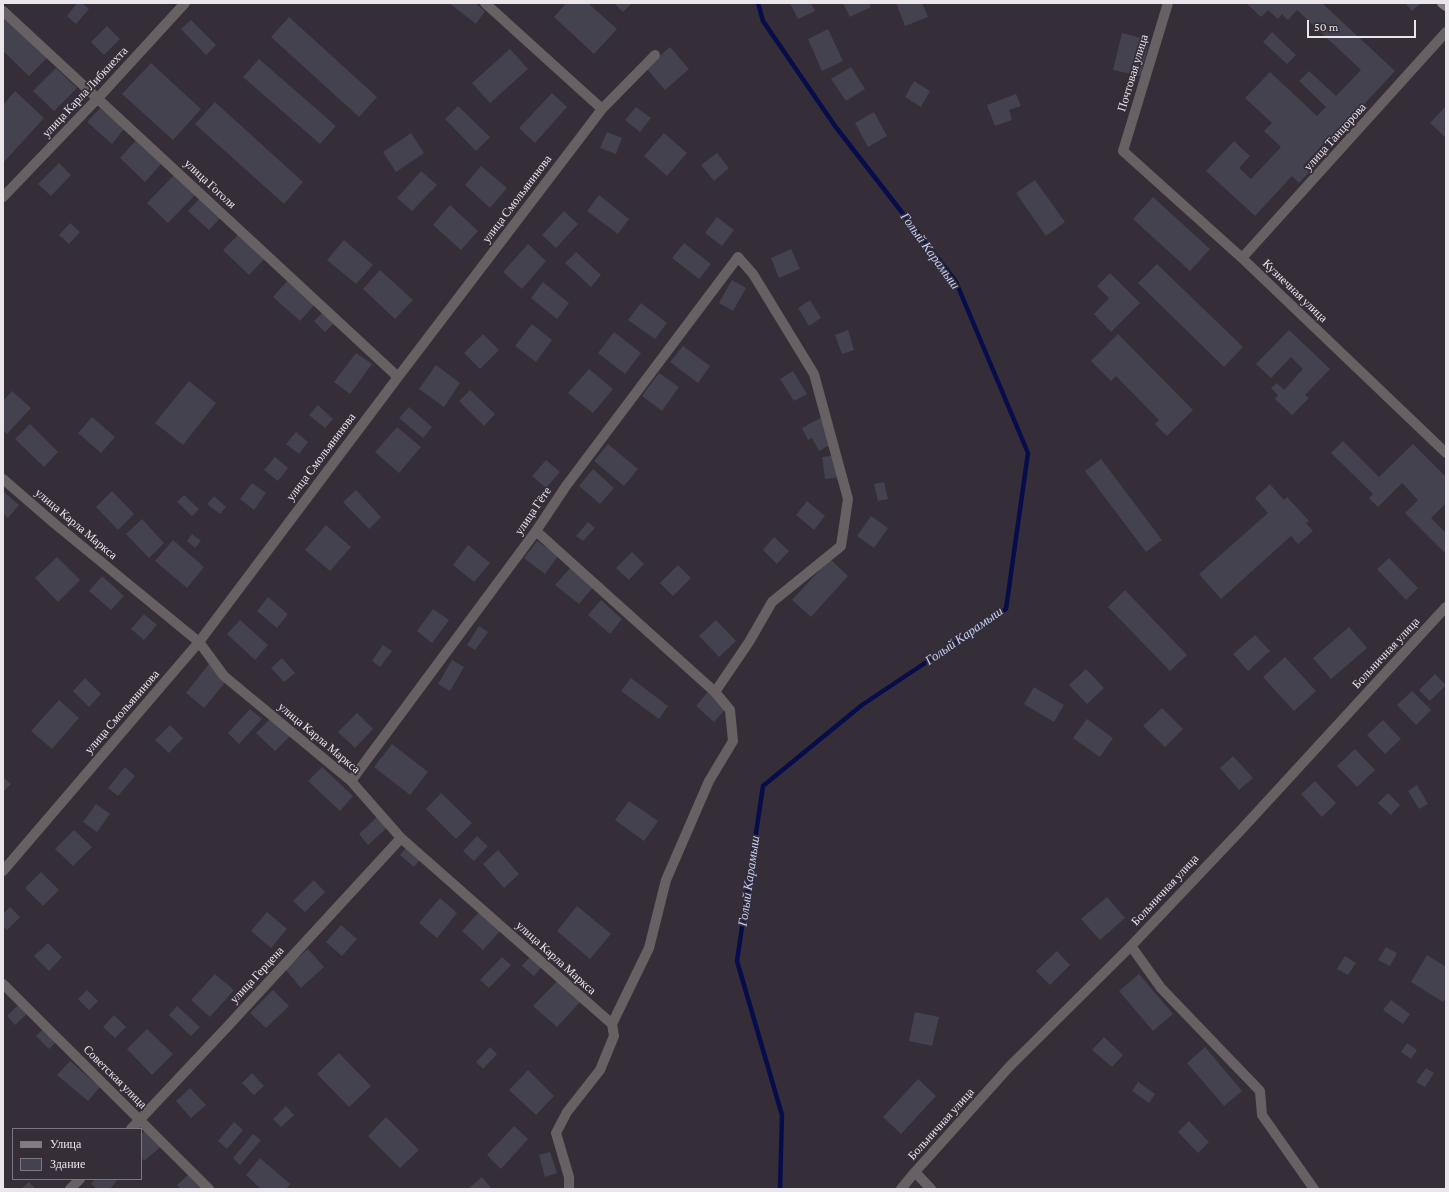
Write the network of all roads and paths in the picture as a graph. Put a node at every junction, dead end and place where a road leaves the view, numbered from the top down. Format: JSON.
{"nodes":[{"id":1,"x":185,"y":3,"type":"edge"},
{"id":2,"x":485,"y":3,"type":"edge"},
{"id":3,"x":1168,"y":3,"type":"edge"},
{"id":4,"x":1442,"y":3,"type":"edge"},
{"id":5,"x":1446,"y":6,"type":"edge"},
{"id":6,"x":3,"y":11,"type":"edge"},
{"id":7,"x":1446,"y":32,"type":"edge"},
{"id":8,"x":655,"y":55,"type":"dead end"},
{"id":9,"x":98,"y":98,"type":"junction"},
{"id":10,"x":602,"y":109,"type":"junction"},
{"id":11,"x":1123,"y":151,"type":"joint"},
{"id":12,"x":3,"y":197,"type":"edge"},
{"id":13,"x":1242,"y":258,"type":"junction"},
{"id":14,"x":398,"y":377,"type":"junction"},
{"id":15,"x":1446,"y":453,"type":"edge"},
{"id":16,"x":3,"y":479,"type":"edge"},
{"id":17,"x":536,"y":531,"type":"junction"},
{"id":18,"x":1446,"y":607,"type":"edge"},
{"id":19,"x":199,"y":642,"type":"junction"},
{"id":20,"x":716,"y":692,"type":"junction"},
{"id":21,"x":351,"y":781,"type":"junction"},
{"id":22,"x":401,"y":838,"type":"junction"},
{"id":23,"x":3,"y":871,"type":"edge"},
{"id":24,"x":1131,"y":946,"type":"junction"},
{"id":25,"x":3,"y":984,"type":"edge"},
{"id":26,"x":612,"y":1024,"type":"junction"},
{"id":27,"x":140,"y":1120,"type":"junction"},
{"id":28,"x":131,"y":1128,"type":"edge"},
{"id":29,"x":915,"y":1172,"type":"junction"},
{"id":30,"x":79,"y":1180,"type":"edge"},
{"id":31,"x":70,"y":1189,"type":"edge"},
{"id":32,"x":209,"y":1189,"type":"edge"},
{"id":33,"x":569,"y":1189,"type":"edge"},
{"id":34,"x":901,"y":1189,"type":"edge"},
{"id":35,"x":931,"y":1189,"type":"edge"},
{"id":36,"x":1314,"y":1189,"type":"edge"}],
"edges":[{"from":1,"to":9,"type":"street","name":"улица Карла Либкнехта"},
{"from":2,"to":10,"type":"street"},
{"from":3,"to":11,"type":"street","name":"Почтовая улица"},
{"from":4,"to":5,"type":"street"},
{"from":6,"to":9,"type":"street","name":"улица Гоголя"},
{"from":7,"to":13,"type":"street","name":"улица Танцорова"},
{"from":8,"to":10,"type":"street","name":"улица Смольянинова"},
{"from":9,"to":12,"type":"street","name":"улица Карла Либкнехта"},
{"from":9,"to":14,"type":"street","name":"улица Гоголя"},
{"from":10,"to":14,"type":"street","name":"улица Смольянинова"},
{"from":11,"to":13,"type":"street","name":"Кузнечная улица"},
{"from":13,"to":15,"type":"street","name":"Кузнечная улица"},
{"from":14,"to":19,"type":"street","name":"улица Смольянинова"},
{"from":16,"to":19,"type":"street","name":"улица Карла Маркса"},
{"from":17,"to":20,"type":"street"},
{"from":17,"to":20,"type":"street","name":"улица Гёте"},
{"from":17,"to":21,"type":"street","name":"улица Гёте"},
{"from":18,"to":24,"type":"street","name":"Больничная улица"},
{"from":19,"to":21,"type":"street","name":"улица Карла Маркса"},
{"from":19,"to":23,"type":"street","name":"улица Смольянинова"},
{"from":20,"to":26,"type":"street"},
{"from":21,"to":22,"type":"street","name":"улица Карла Маркса"},
{"from":22,"to":26,"type":"street","name":"улица Карла Маркса"},
{"from":22,"to":27,"type":"street","name":"улица Герцена"},
{"from":24,"to":29,"type":"street","name":"Больничная улица"},
{"from":24,"to":36,"type":"street"},
{"from":25,"to":27,"type":"street","name":"Советская улица"},
{"from":26,"to":33,"type":"street"},
{"from":27,"to":28,"type":"street","name":"улица Герцена"},
{"from":27,"to":32,"type":"street","name":"Советская улица"},
{"from":29,"to":34,"type":"street","name":"Больничная улица"},
{"from":29,"to":35,"type":"street"},
{"from":30,"to":31,"type":"street"}]}
